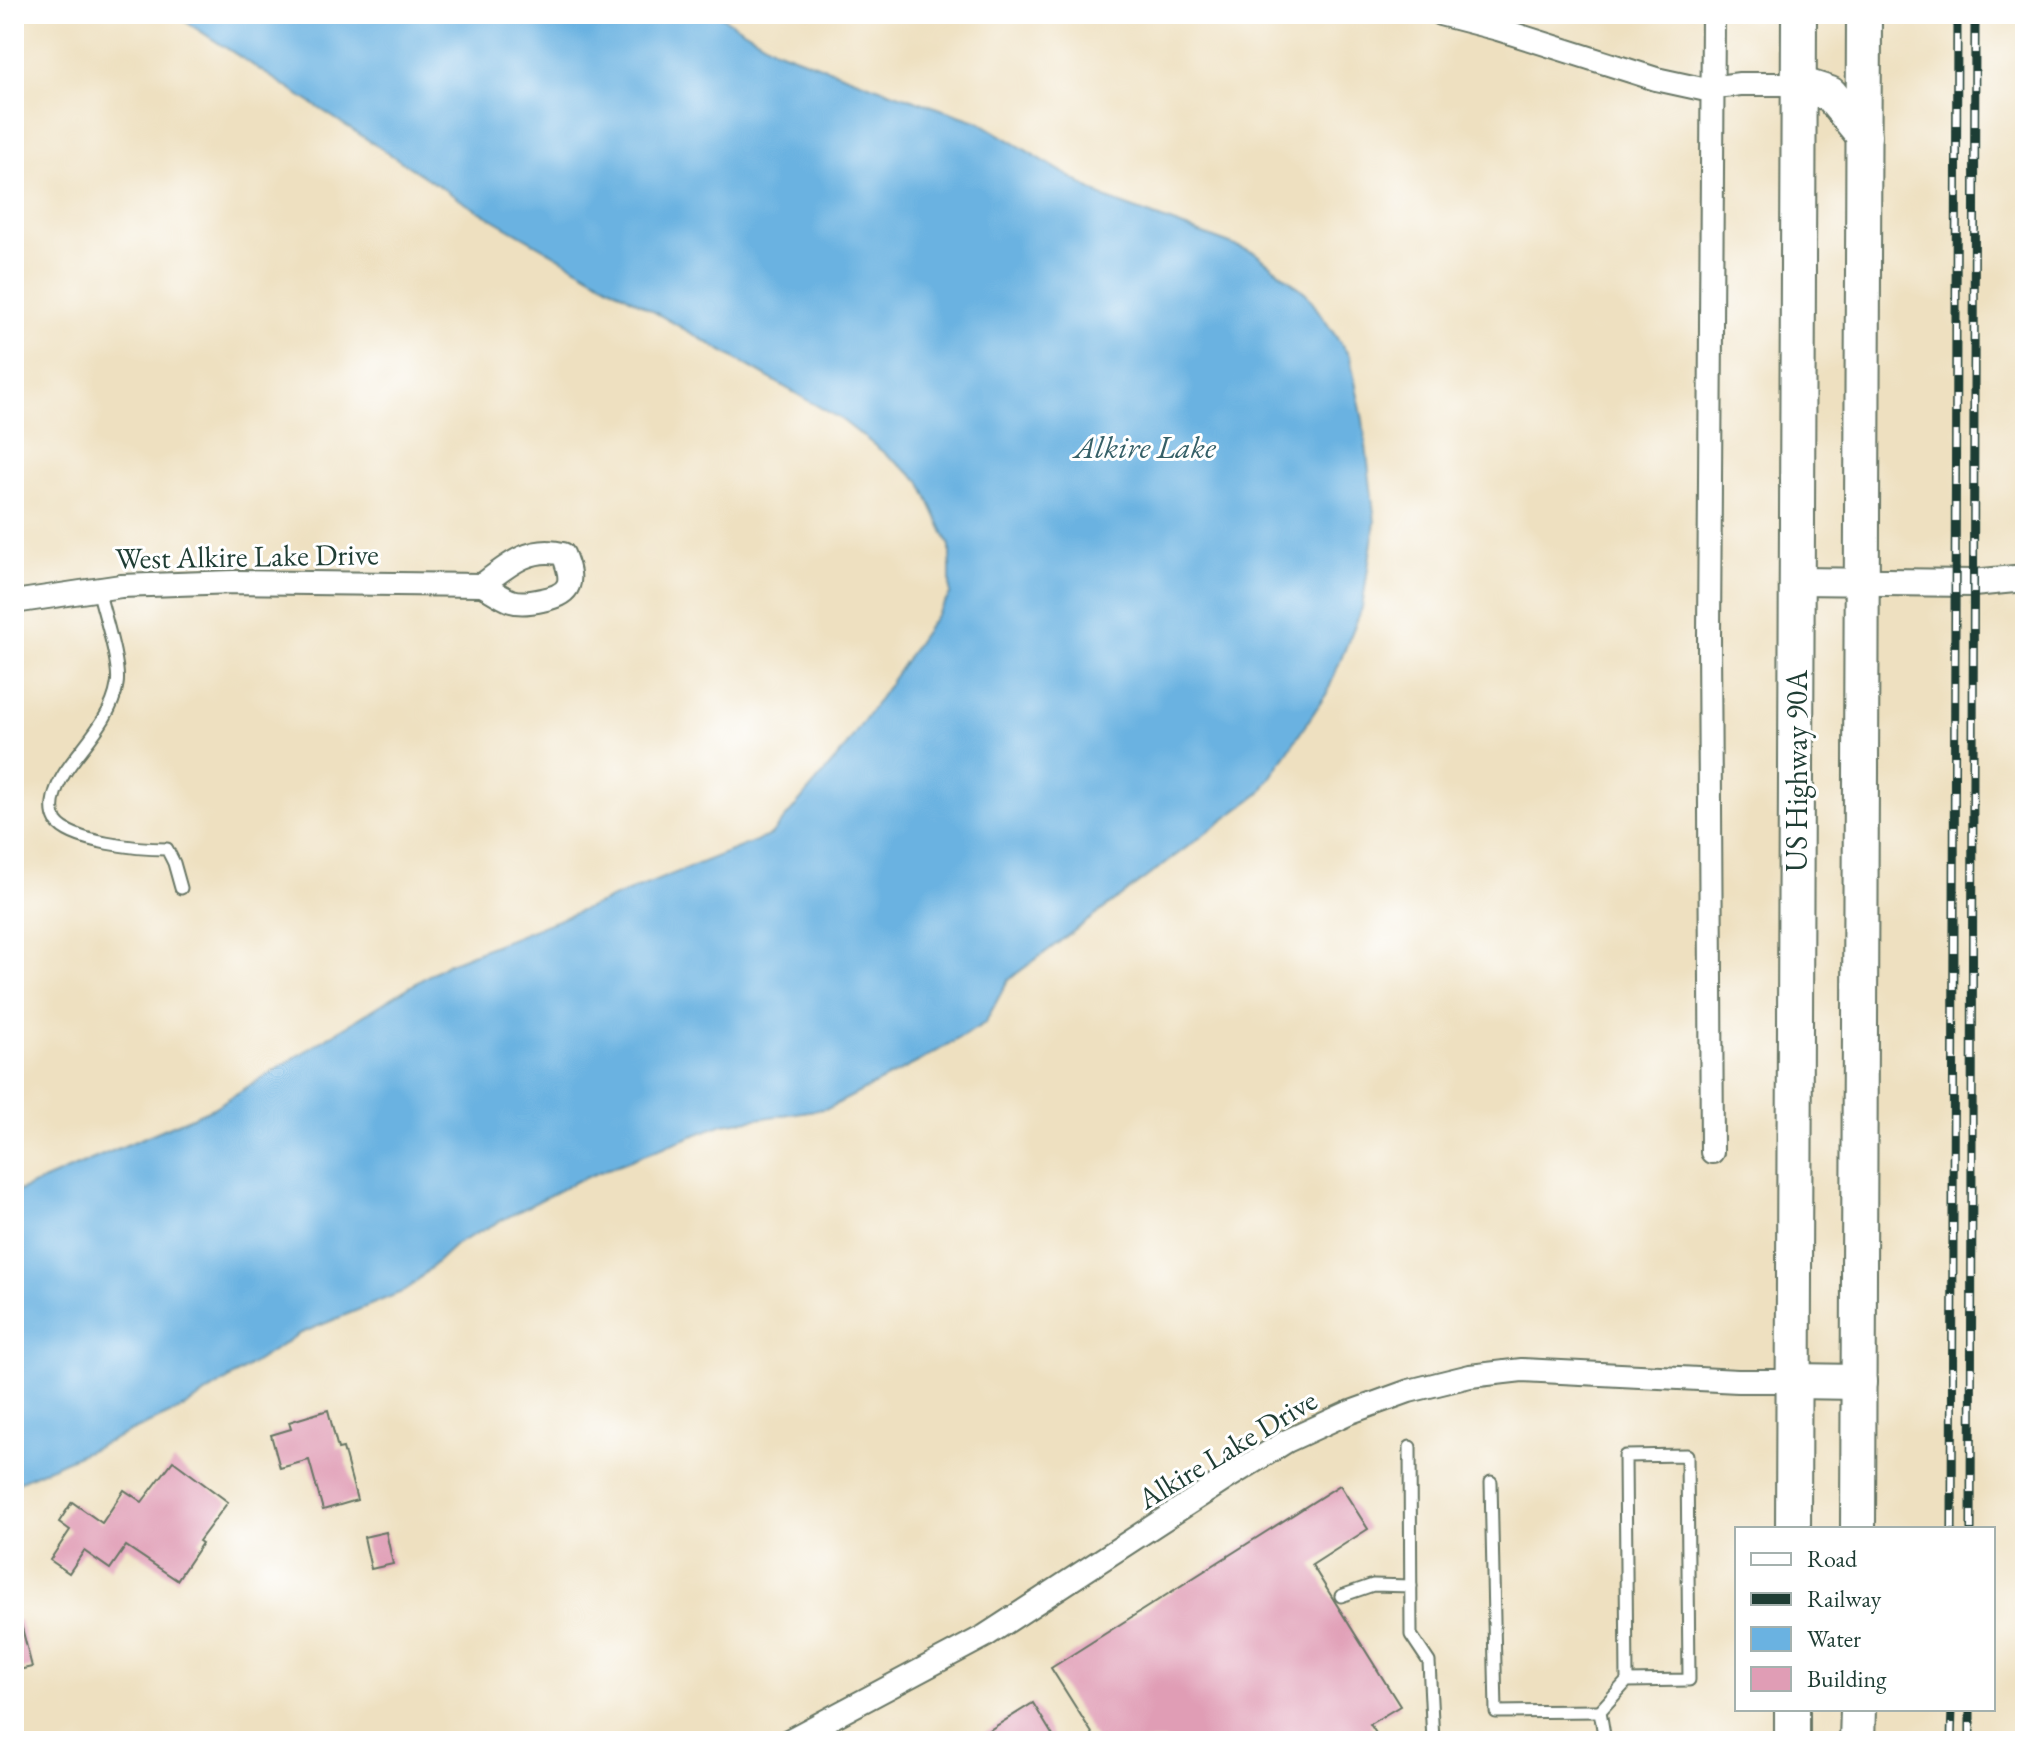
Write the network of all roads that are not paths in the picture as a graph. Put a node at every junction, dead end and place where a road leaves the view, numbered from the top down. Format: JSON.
{"nodes":[{"id":1,"x":1440,"y":14,"type":"edge"},
{"id":2,"x":1713,"y":14,"type":"edge"},
{"id":3,"x":1799,"y":14,"type":"edge"},
{"id":4,"x":1864,"y":14,"type":"edge"},
{"id":5,"x":1799,"y":84,"type":"junction"},
{"id":6,"x":1714,"y":87,"type":"junction"},
{"id":7,"x":1864,"y":136,"type":"junction"},
{"id":8,"x":2021,"y":578,"type":"edge"},
{"id":9,"x":1796,"y":581,"type":"junction"},
{"id":10,"x":1862,"y":582,"type":"junction"},
{"id":11,"x":482,"y":585,"type":"dead end"},
{"id":12,"x":98,"y":589,"type":"junction"},
{"id":13,"x":14,"y":602,"type":"edge"},
{"id":14,"x":181,"y":888,"type":"dead end"},
{"id":15,"x":1712,"y":1152,"type":"dead end"},
{"id":16,"x":1793,"y":1381,"type":"junction"},
{"id":17,"x":1859,"y":1382,"type":"junction"},
{"id":18,"x":1410,"y":1447,"type":"dead end"},
{"id":19,"x":1491,"y":1482,"type":"dead end"},
{"id":20,"x":1793,"y":1527,"type":"edge"},
{"id":21,"x":1858,"y":1527,"type":"edge"},
{"id":22,"x":1411,"y":1586,"type":"junction"},
{"id":23,"x":1341,"y":1596,"type":"dead end"},
{"id":24,"x":1627,"y":1681,"type":"junction"},
{"id":25,"x":1600,"y":1711,"type":"junction"},
{"id":26,"x":1792,"y":1711,"type":"edge"},
{"id":27,"x":1858,"y":1711,"type":"edge"},
{"id":28,"x":788,"y":1741,"type":"edge"},
{"id":29,"x":1433,"y":1741,"type":"edge"},
{"id":30,"x":1605,"y":1741,"type":"edge"},
{"id":31,"x":1792,"y":1741,"type":"edge"},
{"id":32,"x":1857,"y":1741,"type":"edge"}],
"edges":[{"from":1,"to":6,"type":"street"},
{"from":2,"to":6,"type":"street"},
{"from":3,"to":5,"type":"main road","name":"US Highway 90A"},
{"from":4,"to":7,"type":"main road"},
{"from":5,"to":6,"type":"street"},
{"from":5,"to":7,"type":"main road"},
{"from":5,"to":9,"type":"main road","name":"US Highway 90A"},
{"from":6,"to":15,"type":"street"},
{"from":7,"to":10,"type":"main road"},
{"from":8,"to":10,"type":"street"},
{"from":9,"to":10,"type":"street"},
{"from":9,"to":16,"type":"main road","name":"US Highway 90A"},
{"from":10,"to":17,"type":"main road"},
{"from":11,"to":12,"type":"street","name":"West Alkire Lake Drive"},
{"from":12,"to":13,"type":"street","name":"West Alkire Lake Drive"},
{"from":12,"to":14,"type":"lane"},
{"from":16,"to":17,"type":"main road"},
{"from":16,"to":20,"type":"main road","name":"US Highway 90A"},
{"from":16,"to":28,"type":"street","name":"Alkire Lake Drive"},
{"from":17,"to":21,"type":"main road"},
{"from":18,"to":22,"type":"lane"},
{"from":19,"to":25,"type":"lane"},
{"from":22,"to":23,"type":"lane"},
{"from":22,"to":29,"type":"lane"},
{"from":24,"to":24,"type":"lane"},
{"from":24,"to":25,"type":"lane"},
{"from":25,"to":30,"type":"lane"},
{"from":26,"to":31,"type":"main road"},
{"from":27,"to":32,"type":"main road"}]}
